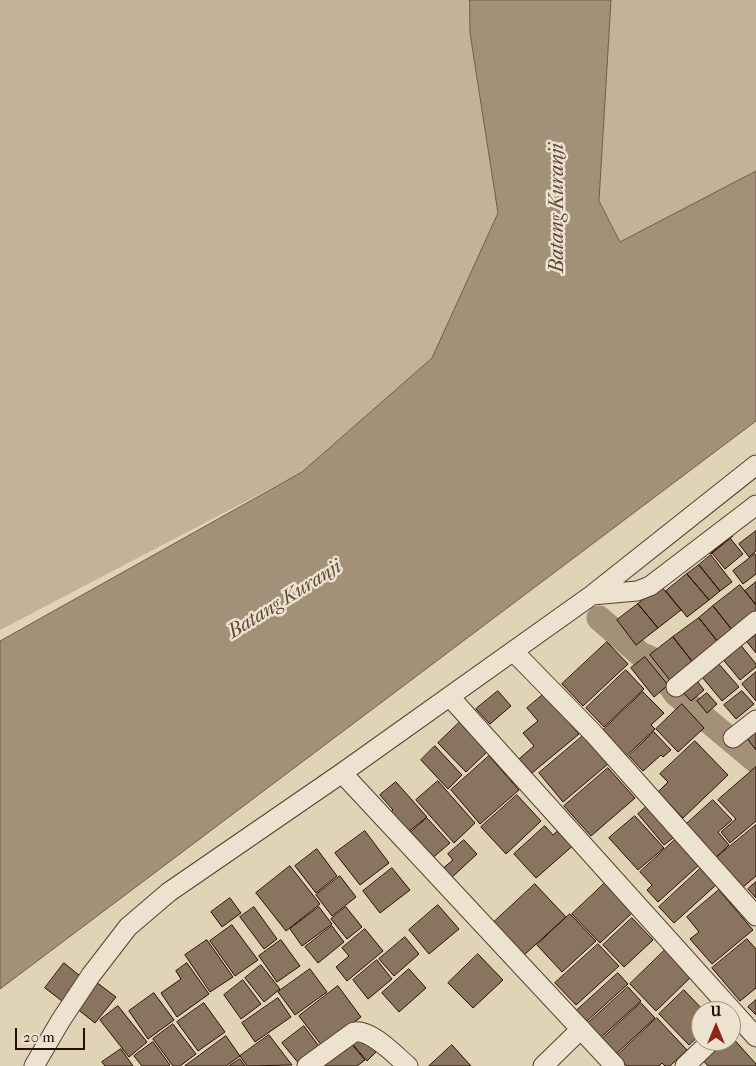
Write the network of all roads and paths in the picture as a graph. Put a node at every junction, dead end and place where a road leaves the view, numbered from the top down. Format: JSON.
{"nodes":[{"id":1,"x":756,"y":464,"type":"edge"},
{"id":2,"x":756,"y":505,"type":"edge"},
{"id":3,"x":592,"y":595,"type":"junction"},
{"id":4,"x":756,"y":621,"type":"edge"},
{"id":5,"x":513,"y":651,"type":"junction"},
{"id":6,"x":676,"y":687,"type":"dead end"},
{"id":7,"x":450,"y":697,"type":"junction"},
{"id":8,"x":756,"y":720,"type":"edge"},
{"id":9,"x":733,"y":738,"type":"dead end"},
{"id":10,"x":342,"y":774,"type":"junction"},
{"id":11,"x":756,"y":916,"type":"edge"},
{"id":12,"x":718,"y":1001,"type":"edge"},
{"id":13,"x":741,"y":1025,"type":"edge"},
{"id":14,"x":581,"y":1028,"type":"junction"},
{"id":15,"x":756,"y":1037,"type":"edge"},
{"id":16,"x":701,"y":1051,"type":"edge"},
{"id":17,"x":34,"y":1066,"type":"edge"},
{"id":18,"x":307,"y":1066,"type":"edge"},
{"id":19,"x":408,"y":1066,"type":"edge"},
{"id":20,"x":543,"y":1066,"type":"edge"},
{"id":21,"x":616,"y":1066,"type":"edge"},
{"id":22,"x":685,"y":1066,"type":"edge"}],
"edges":[{"from":1,"to":3,"type":"street"},
{"from":2,"to":3,"type":"street"},
{"from":3,"to":5,"type":"street"},
{"from":4,"to":6,"type":"street"},
{"from":5,"to":7,"type":"street"},
{"from":5,"to":11,"type":"street"},
{"from":7,"to":10,"type":"street"},
{"from":7,"to":12,"type":"street"},
{"from":8,"to":9,"type":"street"},
{"from":10,"to":14,"type":"street"},
{"from":10,"to":17,"type":"street"},
{"from":13,"to":15,"type":"street"},
{"from":14,"to":20,"type":"street"},
{"from":14,"to":21,"type":"street"},
{"from":16,"to":22,"type":"street"},
{"from":18,"to":19,"type":"street"}]}
